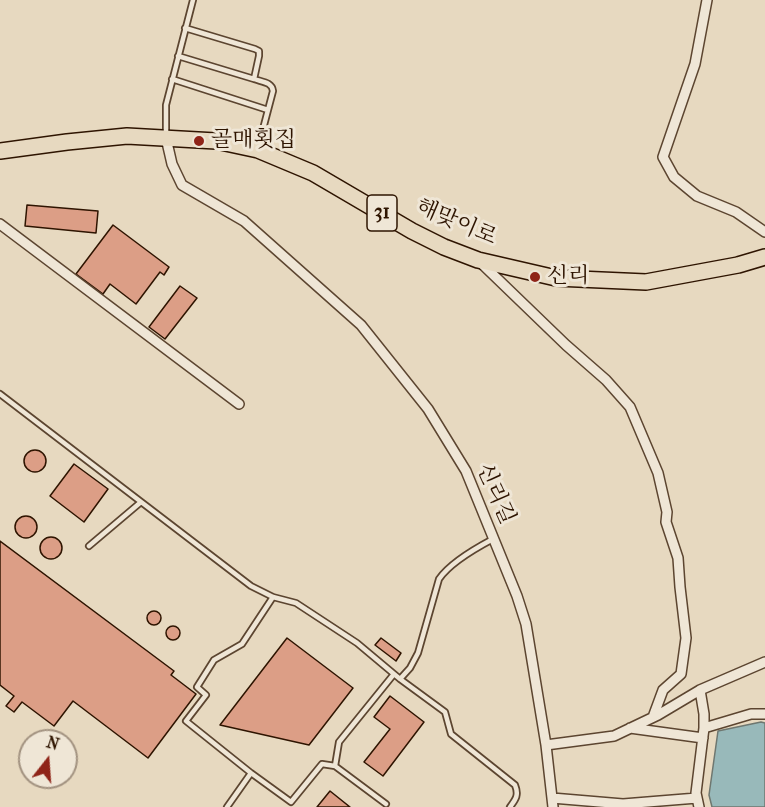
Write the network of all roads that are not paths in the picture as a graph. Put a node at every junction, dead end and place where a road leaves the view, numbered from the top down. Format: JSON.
{"nodes":[{"id":1,"x":193,"y":0,"type":"edge"},
{"id":2,"x":707,"y":0,"type":"edge"},
{"id":3,"x":185,"y":28,"type":"junction"},
{"id":4,"x":178,"y":56,"type":"junction"},
{"id":5,"x":172,"y":79,"type":"junction"},
{"id":6,"x":254,"y":79,"type":"junction"},
{"id":7,"x":268,"y":110,"type":"junction"},
{"id":8,"x":166,"y":138,"type":"junction"},
{"id":9,"x":258,"y":150,"type":"junction"},
{"id":10,"x":0,"y":151,"type":"edge"},
{"id":11,"x":0,"y":224,"type":"edge"},
{"id":12,"x":765,"y":232,"type":"edge"},
{"id":13,"x":765,"y":257,"type":"edge"},
{"id":14,"x":478,"y":260,"type":"junction"},
{"id":15,"x":0,"y":394,"type":"edge"},
{"id":16,"x":239,"y":404,"type":"dead end"},
{"id":17,"x":141,"y":502,"type":"junction"},
{"id":18,"x":494,"y":539,"type":"junction"},
{"id":19,"x":89,"y":546,"type":"dead end"},
{"id":20,"x":273,"y":597,"type":"junction"},
{"id":21,"x":765,"y":662,"type":"edge"},
{"id":22,"x":394,"y":674,"type":"junction"},
{"id":23,"x":400,"y":679,"type":"junction"},
{"id":24,"x":700,"y":690,"type":"junction"},
{"id":25,"x":765,"y":714,"type":"edge"},
{"id":26,"x":653,"y":717,"type":"junction"},
{"id":27,"x":630,"y":728,"type":"junction"},
{"id":28,"x":703,"y":733,"type":"junction"},
{"id":29,"x":546,"y":744,"type":"junction"},
{"id":30,"x":335,"y":766,"type":"junction"},
{"id":31,"x":251,"y":774,"type":"junction"},
{"id":32,"x":552,"y":802,"type":"edge"},
{"id":33,"x":698,"y":802,"type":"edge"},
{"id":34,"x":386,"y":804,"type":"dead end"},
{"id":35,"x":227,"y":807,"type":"edge"},
{"id":36,"x":510,"y":807,"type":"edge"}],
"edges":[{"from":1,"to":3,"type":"lane"},
{"from":2,"to":12,"type":"street"},
{"from":3,"to":4,"type":"lane"},
{"from":3,"to":6,"type":"lane"},
{"from":4,"to":5,"type":"lane"},
{"from":4,"to":6,"type":"lane"},
{"from":5,"to":7,"type":"lane"},
{"from":5,"to":8,"type":"lane"},
{"from":6,"to":7,"type":"lane"},
{"from":7,"to":9,"type":"lane"},
{"from":8,"to":9,"type":"main road","name":"해맞이로","number":"31"},
{"from":8,"to":10,"type":"main road","name":"해맞이로","number":"31"},
{"from":8,"to":18,"type":"street","name":"신리길"},
{"from":9,"to":14,"type":"main road","name":"해맞이로","number":"31"},
{"from":11,"to":16,"type":"street"},
{"from":13,"to":14,"type":"main road","name":"해맞이로","number":"31"},
{"from":14,"to":26,"type":"street"},
{"from":15,"to":17,"type":"lane"},
{"from":17,"to":19,"type":"lane"},
{"from":17,"to":20,"type":"lane"},
{"from":18,"to":23,"type":"lane"},
{"from":18,"to":29,"type":"street","name":"신리길"},
{"from":20,"to":22,"type":"lane"},
{"from":20,"to":31,"type":"lane"},
{"from":21,"to":24,"type":"street"},
{"from":22,"to":23,"type":"lane"},
{"from":22,"to":30,"type":"lane"},
{"from":23,"to":36,"type":"lane"},
{"from":24,"to":26,"type":"street"},
{"from":24,"to":28,"type":"street"},
{"from":25,"to":28,"type":"street"},
{"from":26,"to":27,"type":"street"},
{"from":27,"to":28,"type":"street"},
{"from":27,"to":29,"type":"street"},
{"from":28,"to":33,"type":"street"},
{"from":29,"to":32,"type":"street","name":"신리길"},
{"from":30,"to":31,"type":"lane"},
{"from":30,"to":34,"type":"lane"},
{"from":31,"to":35,"type":"lane"},
{"from":32,"to":33,"type":"street"}]}
